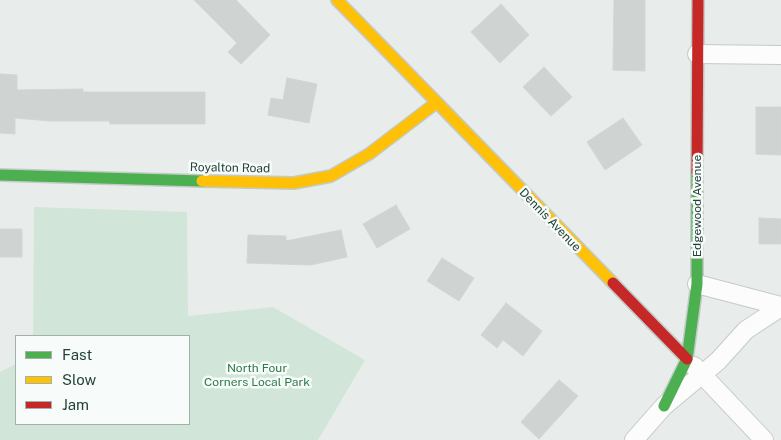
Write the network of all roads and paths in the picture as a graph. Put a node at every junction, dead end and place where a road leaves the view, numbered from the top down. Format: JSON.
{"nodes":[{"id":1,"x":337,"y":0,"type":"edge"},
{"id":2,"x":698,"y":0,"type":"edge"},
{"id":3,"x":697,"y":54,"type":"junction"},
{"id":4,"x":781,"y":55,"type":"edge"},
{"id":5,"x":436,"y":103,"type":"junction"},
{"id":6,"x":0,"y":175,"type":"edge"},
{"id":7,"x":698,"y":284,"type":"junction"},
{"id":8,"x":781,"y":307,"type":"edge"},
{"id":9,"x":687,"y":359,"type":"junction"},
{"id":10,"x":703,"y":374,"type":"junction"},
{"id":11,"x":664,"y":406,"type":"junction"},
{"id":12,"x":634,"y":440,"type":"edge"},
{"id":13,"x":764,"y":440,"type":"edge"}],
"edges":[{"from":1,"to":5,"type":"street","name":"Dennis Avenue"},
{"from":2,"to":3,"type":"street","name":"Edgewood Avenue"},
{"from":3,"to":4,"type":"street"},
{"from":3,"to":7,"type":"street","name":"Edgewood Avenue"},
{"from":5,"to":6,"type":"street","name":"Royalton Road"},
{"from":5,"to":9,"type":"street","name":"Dennis Avenue"},
{"from":7,"to":8,"type":"street"},
{"from":7,"to":9,"type":"street","name":"Edgewood Avenue"},
{"from":8,"to":10,"type":"street","name":"Edgewood Avenue"},
{"from":9,"to":10,"type":"street","name":"Dennis Avenue"},
{"from":9,"to":11,"type":"street","name":"Edgewood Avenue"},
{"from":10,"to":11,"type":"street","name":"Edgewood Avenue"},
{"from":10,"to":13,"type":"street","name":"Dennis Avenue"},
{"from":11,"to":12,"type":"street","name":"Edgewood Avenue"}]}
